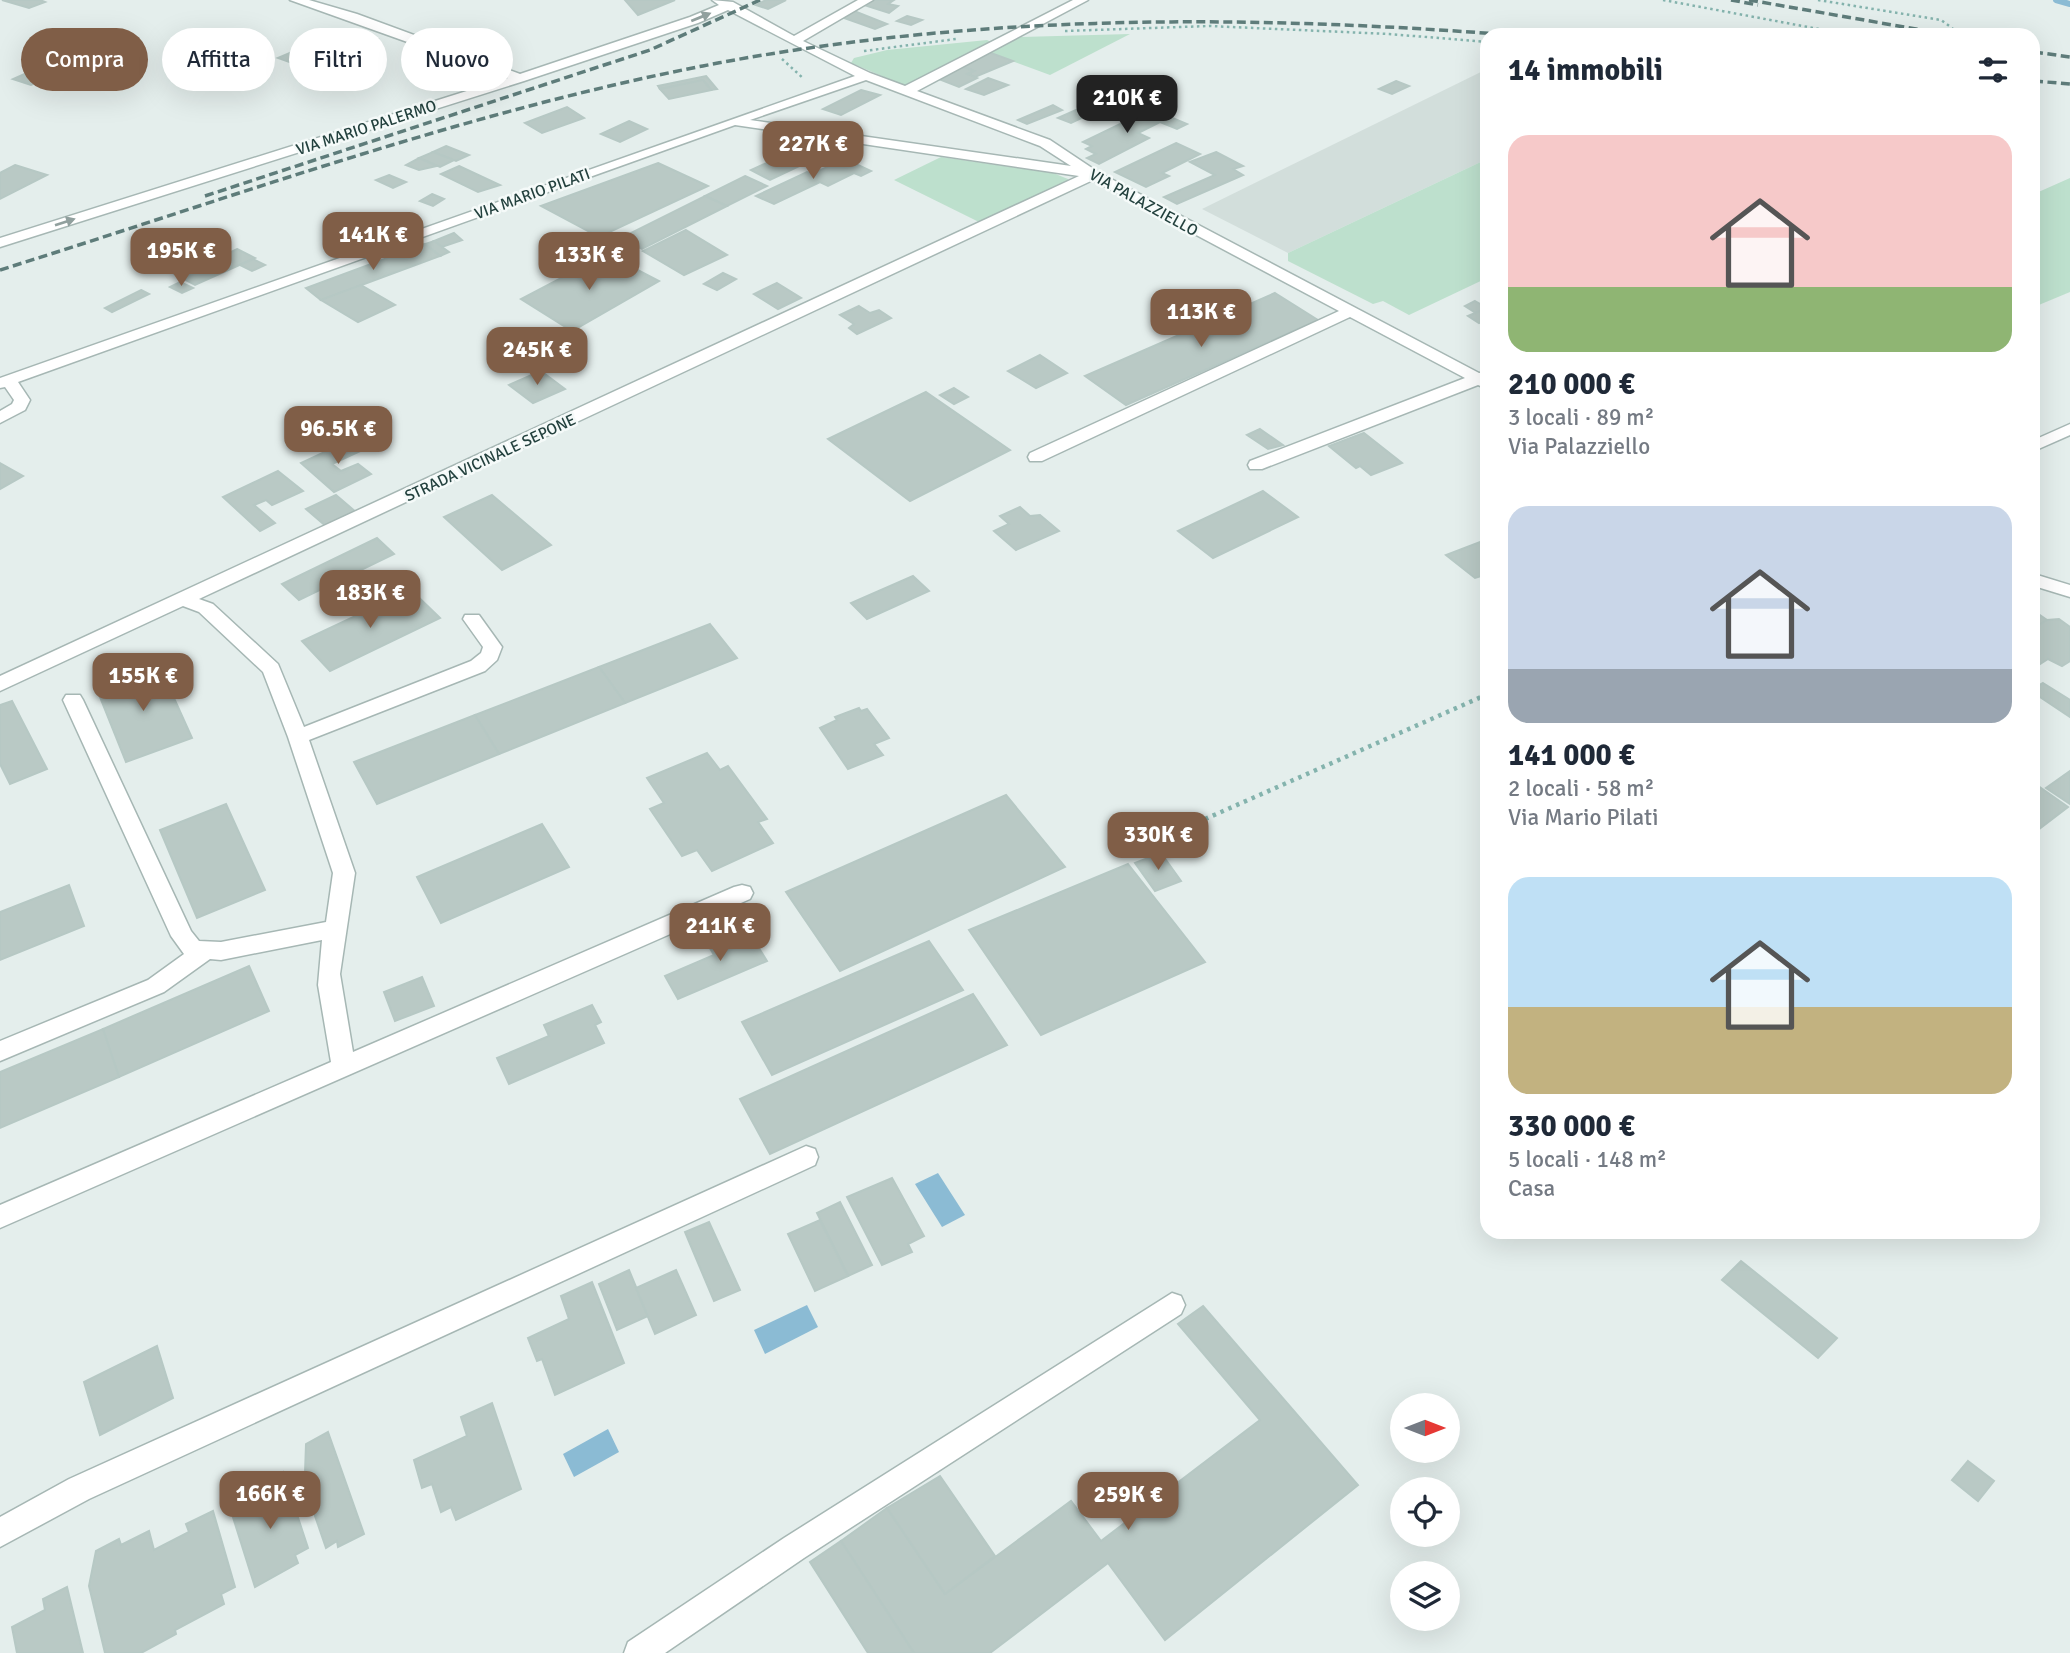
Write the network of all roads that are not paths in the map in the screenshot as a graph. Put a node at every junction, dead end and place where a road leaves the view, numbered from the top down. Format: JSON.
{"nodes":[{"id":1,"x":296,"y":0,"type":"edge"},
{"id":2,"x":867,"y":0,"type":"edge"},
{"id":3,"x":1082,"y":0,"type":"edge"},
{"id":4,"x":724,"y":2,"type":"edge"},
{"id":5,"x":793,"y":41,"type":"junction"},
{"id":6,"x":866,"y":76,"type":"junction"},
{"id":7,"x":520,"y":78,"type":"junction"},
{"id":8,"x":904,"y":92,"type":"junction"},
{"id":9,"x":733,"y":121,"type":"junction"},
{"id":10,"x":1093,"y":175,"type":"junction"},
{"id":11,"x":0,"y":243,"type":"edge"},
{"id":12,"x":1349,"y":312,"type":"junction"},
{"id":13,"x":1480,"y":377,"type":"edge"},
{"id":14,"x":1480,"y":381,"type":"edge"},
{"id":15,"x":5,"y":382,"type":"edge"},
{"id":16,"x":0,"y":418,"type":"edge"},
{"id":17,"x":2070,"y":429,"type":"edge"},
{"id":18,"x":2040,"y":443,"type":"edge"},
{"id":19,"x":1036,"y":457,"type":"dead end"},
{"id":20,"x":1256,"y":465,"type":"dead end"},
{"id":21,"x":2040,"y":582,"type":"edge"},
{"id":22,"x":2070,"y":591,"type":"edge"},
{"id":23,"x":184,"y":600,"type":"junction"},
{"id":24,"x":472,"y":619,"type":"dead end"},
{"id":25,"x":0,"y":684,"type":"edge"},
{"id":26,"x":73,"y":700,"type":"dead end"},
{"id":27,"x":298,"y":737,"type":"junction"},
{"id":28,"x":742,"y":893,"type":"dead end"},
{"id":29,"x":335,"y":929,"type":"junction"},
{"id":30,"x":206,"y":950,"type":"junction"},
{"id":31,"x":0,"y":1051,"type":"edge"},
{"id":32,"x":343,"y":1066,"type":"junction"},
{"id":33,"x":806,"y":1157,"type":"dead end"},
{"id":34,"x":0,"y":1217,"type":"edge"},
{"id":35,"x":1172,"y":1306,"type":"dead end"},
{"id":36,"x":0,"y":1532,"type":"edge"},
{"id":37,"x":639,"y":1653,"type":"edge"}],
"edges":[{"from":1,"to":7,"type":"street"},
{"from":2,"to":5,"type":"street"},
{"from":3,"to":8,"type":"street"},
{"from":4,"to":5,"type":"street","name":"VIA PALAZZIELLO"},
{"from":7,"to":4,"type":"street","name":"VIA MARIO PALERMO","one_way":true},
{"from":5,"to":6,"type":"street","name":"VIA PALAZZIELLO"},
{"from":6,"to":8,"type":"street","name":"VIA PALAZZIELLO"},
{"from":6,"to":9,"type":"street","name":"VIA MARIO PILATI"},
{"from":11,"to":7,"type":"street","name":"VIA MARIO PALERMO","one_way":true},
{"from":8,"to":10,"type":"street","name":"VIA PALAZZIELLO"},
{"from":9,"to":10,"type":"street"},
{"from":9,"to":15,"type":"street","name":"VIA MARIO PILATI"},
{"from":10,"to":12,"type":"street","name":"VIA PALAZZIELLO"},
{"from":10,"to":23,"type":"street","name":"STRADA VICINALE SEPONE"},
{"from":12,"to":13,"type":"street","name":"VIA PALAZZIELLO"},
{"from":12,"to":19,"type":"street"},
{"from":14,"to":20,"type":"street"},
{"from":15,"to":16,"type":"street"},
{"from":17,"to":18,"type":"street"},
{"from":21,"to":22,"type":"street"},
{"from":23,"to":25,"type":"street","name":"STRADA VICINALE SEPONE"},
{"from":23,"to":27,"type":"street"},
{"from":24,"to":27,"type":"street"},
{"from":26,"to":30,"type":"street"},
{"from":27,"to":29,"type":"street"},
{"from":28,"to":32,"type":"street"},
{"from":29,"to":30,"type":"street"},
{"from":29,"to":32,"type":"street"},
{"from":30,"to":31,"type":"street"},
{"from":32,"to":34,"type":"street"},
{"from":33,"to":36,"type":"street"},
{"from":35,"to":37,"type":"street"}]}
